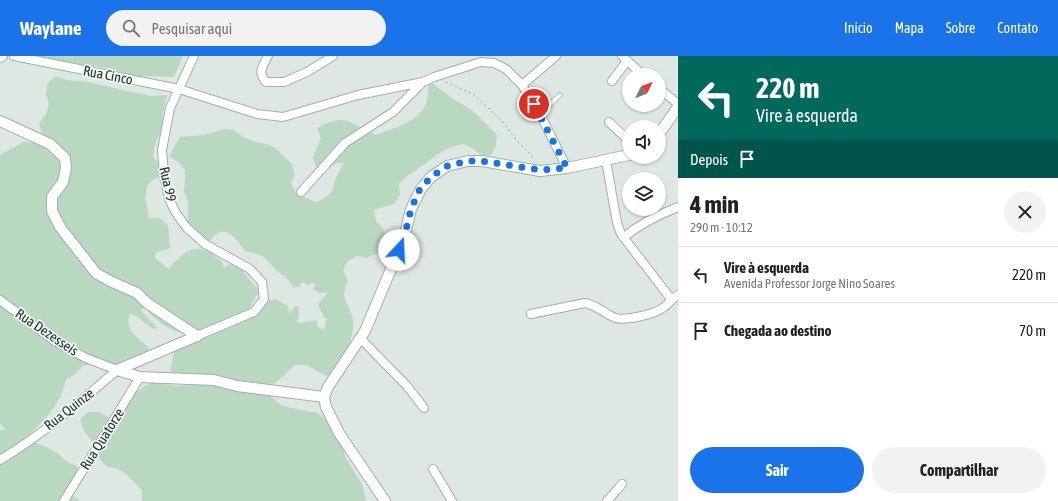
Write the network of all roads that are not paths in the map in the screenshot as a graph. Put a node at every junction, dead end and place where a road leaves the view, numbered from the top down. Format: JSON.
{"nodes":[{"id":1,"x":14,"y":56,"type":"edge"},
{"id":2,"x":194,"y":56,"type":"edge"},
{"id":3,"x":268,"y":56,"type":"edge"},
{"id":4,"x":332,"y":56,"type":"edge"},
{"id":5,"x":556,"y":56,"type":"edge"},
{"id":6,"x":624,"y":59,"type":"edge"},
{"id":7,"x":635,"y":68,"type":"edge"},
{"id":8,"x":612,"y":81,"type":"dead end"},
{"id":9,"x":423,"y":82,"type":"junction"},
{"id":10,"x":522,"y":85,"type":"junction"},
{"id":11,"x":179,"y":89,"type":"junction"},
{"id":12,"x":666,"y":94,"type":"edge"},
{"id":13,"x":560,"y":95,"type":"dead end"},
{"id":14,"x":678,"y":104,"type":"edge"},
{"id":15,"x":678,"y":107,"type":"edge"},
{"id":16,"x":540,"y":114,"type":"junction"},
{"id":17,"x":0,"y":121,"type":"edge"},
{"id":18,"x":608,"y":122,"type":"dead end"},
{"id":19,"x":666,"y":124,"type":"edge"},
{"id":20,"x":622,"y":135,"type":"edge"},
{"id":21,"x":622,"y":157,"type":"edge"},
{"id":22,"x":606,"y":160,"type":"junction"},
{"id":23,"x":567,"y":168,"type":"junction"},
{"id":24,"x":301,"y":192,"type":"dead end"},
{"id":25,"x":678,"y":207,"type":"edge"},
{"id":26,"x":624,"y":237,"type":"junction"},
{"id":27,"x":674,"y":297,"type":"edge"},
{"id":28,"x":0,"y":300,"type":"edge"},
{"id":29,"x":531,"y":314,"type":"dead end"},
{"id":30,"x":197,"y":336,"type":"junction"},
{"id":31,"x":361,"y":339,"type":"junction"},
{"id":32,"x":117,"y":370,"type":"junction"},
{"id":33,"x":140,"y":376,"type":"junction"},
{"id":34,"x":324,"y":397,"type":"junction"},
{"id":35,"x":424,"y":408,"type":"dead end"},
{"id":36,"x":0,"y":460,"type":"edge"},
{"id":37,"x":434,"y":469,"type":"dead end"},
{"id":38,"x":622,"y":484,"type":"dead end"},
{"id":39,"x":64,"y":501,"type":"edge"},
{"id":40,"x":385,"y":501,"type":"edge"},
{"id":41,"x":452,"y":501,"type":"edge"},
{"id":42,"x":606,"y":501,"type":"edge"}],
"edges":[{"from":1,"to":11,"type":"street","name":"Rua Cinco"},
{"from":2,"to":11,"type":"street","name":"Rua 99"},
{"from":3,"to":4,"type":"street"},
{"from":5,"to":10,"type":"street"},
{"from":6,"to":7,"type":"street"},
{"from":6,"to":8,"type":"street"},
{"from":9,"to":10,"type":"street"},
{"from":9,"to":11,"type":"street","name":"Rua Cinco"},
{"from":9,"to":24,"type":"street"},
{"from":10,"to":16,"type":"street"},
{"from":11,"to":30,"type":"street","name":"Rua 99"},
{"from":12,"to":14,"type":"street"},
{"from":13,"to":16,"type":"lane"},
{"from":15,"to":19,"type":"street"},
{"from":16,"to":23,"type":"street"},
{"from":17,"to":30,"type":"street"},
{"from":18,"to":20,"type":"street"},
{"from":21,"to":22,"type":"street"},
{"from":22,"to":23,"type":"street"},
{"from":22,"to":26,"type":"street"},
{"from":23,"to":31,"type":"street"},
{"from":25,"to":26,"type":"street"},
{"from":26,"to":27,"type":"street"},
{"from":27,"to":29,"type":"street"},
{"from":28,"to":32,"type":"street","name":"Rua Dezesseis"},
{"from":30,"to":32,"type":"street"},
{"from":31,"to":34,"type":"street"},
{"from":31,"to":35,"type":"street"},
{"from":32,"to":33,"type":"street"},
{"from":32,"to":36,"type":"street","name":"Rua Quinze"},
{"from":33,"to":34,"type":"street"},
{"from":33,"to":39,"type":"street","name":"Rua Quatorze"},
{"from":34,"to":40,"type":"street"},
{"from":37,"to":41,"type":"street"},
{"from":38,"to":42,"type":"street"}]}
